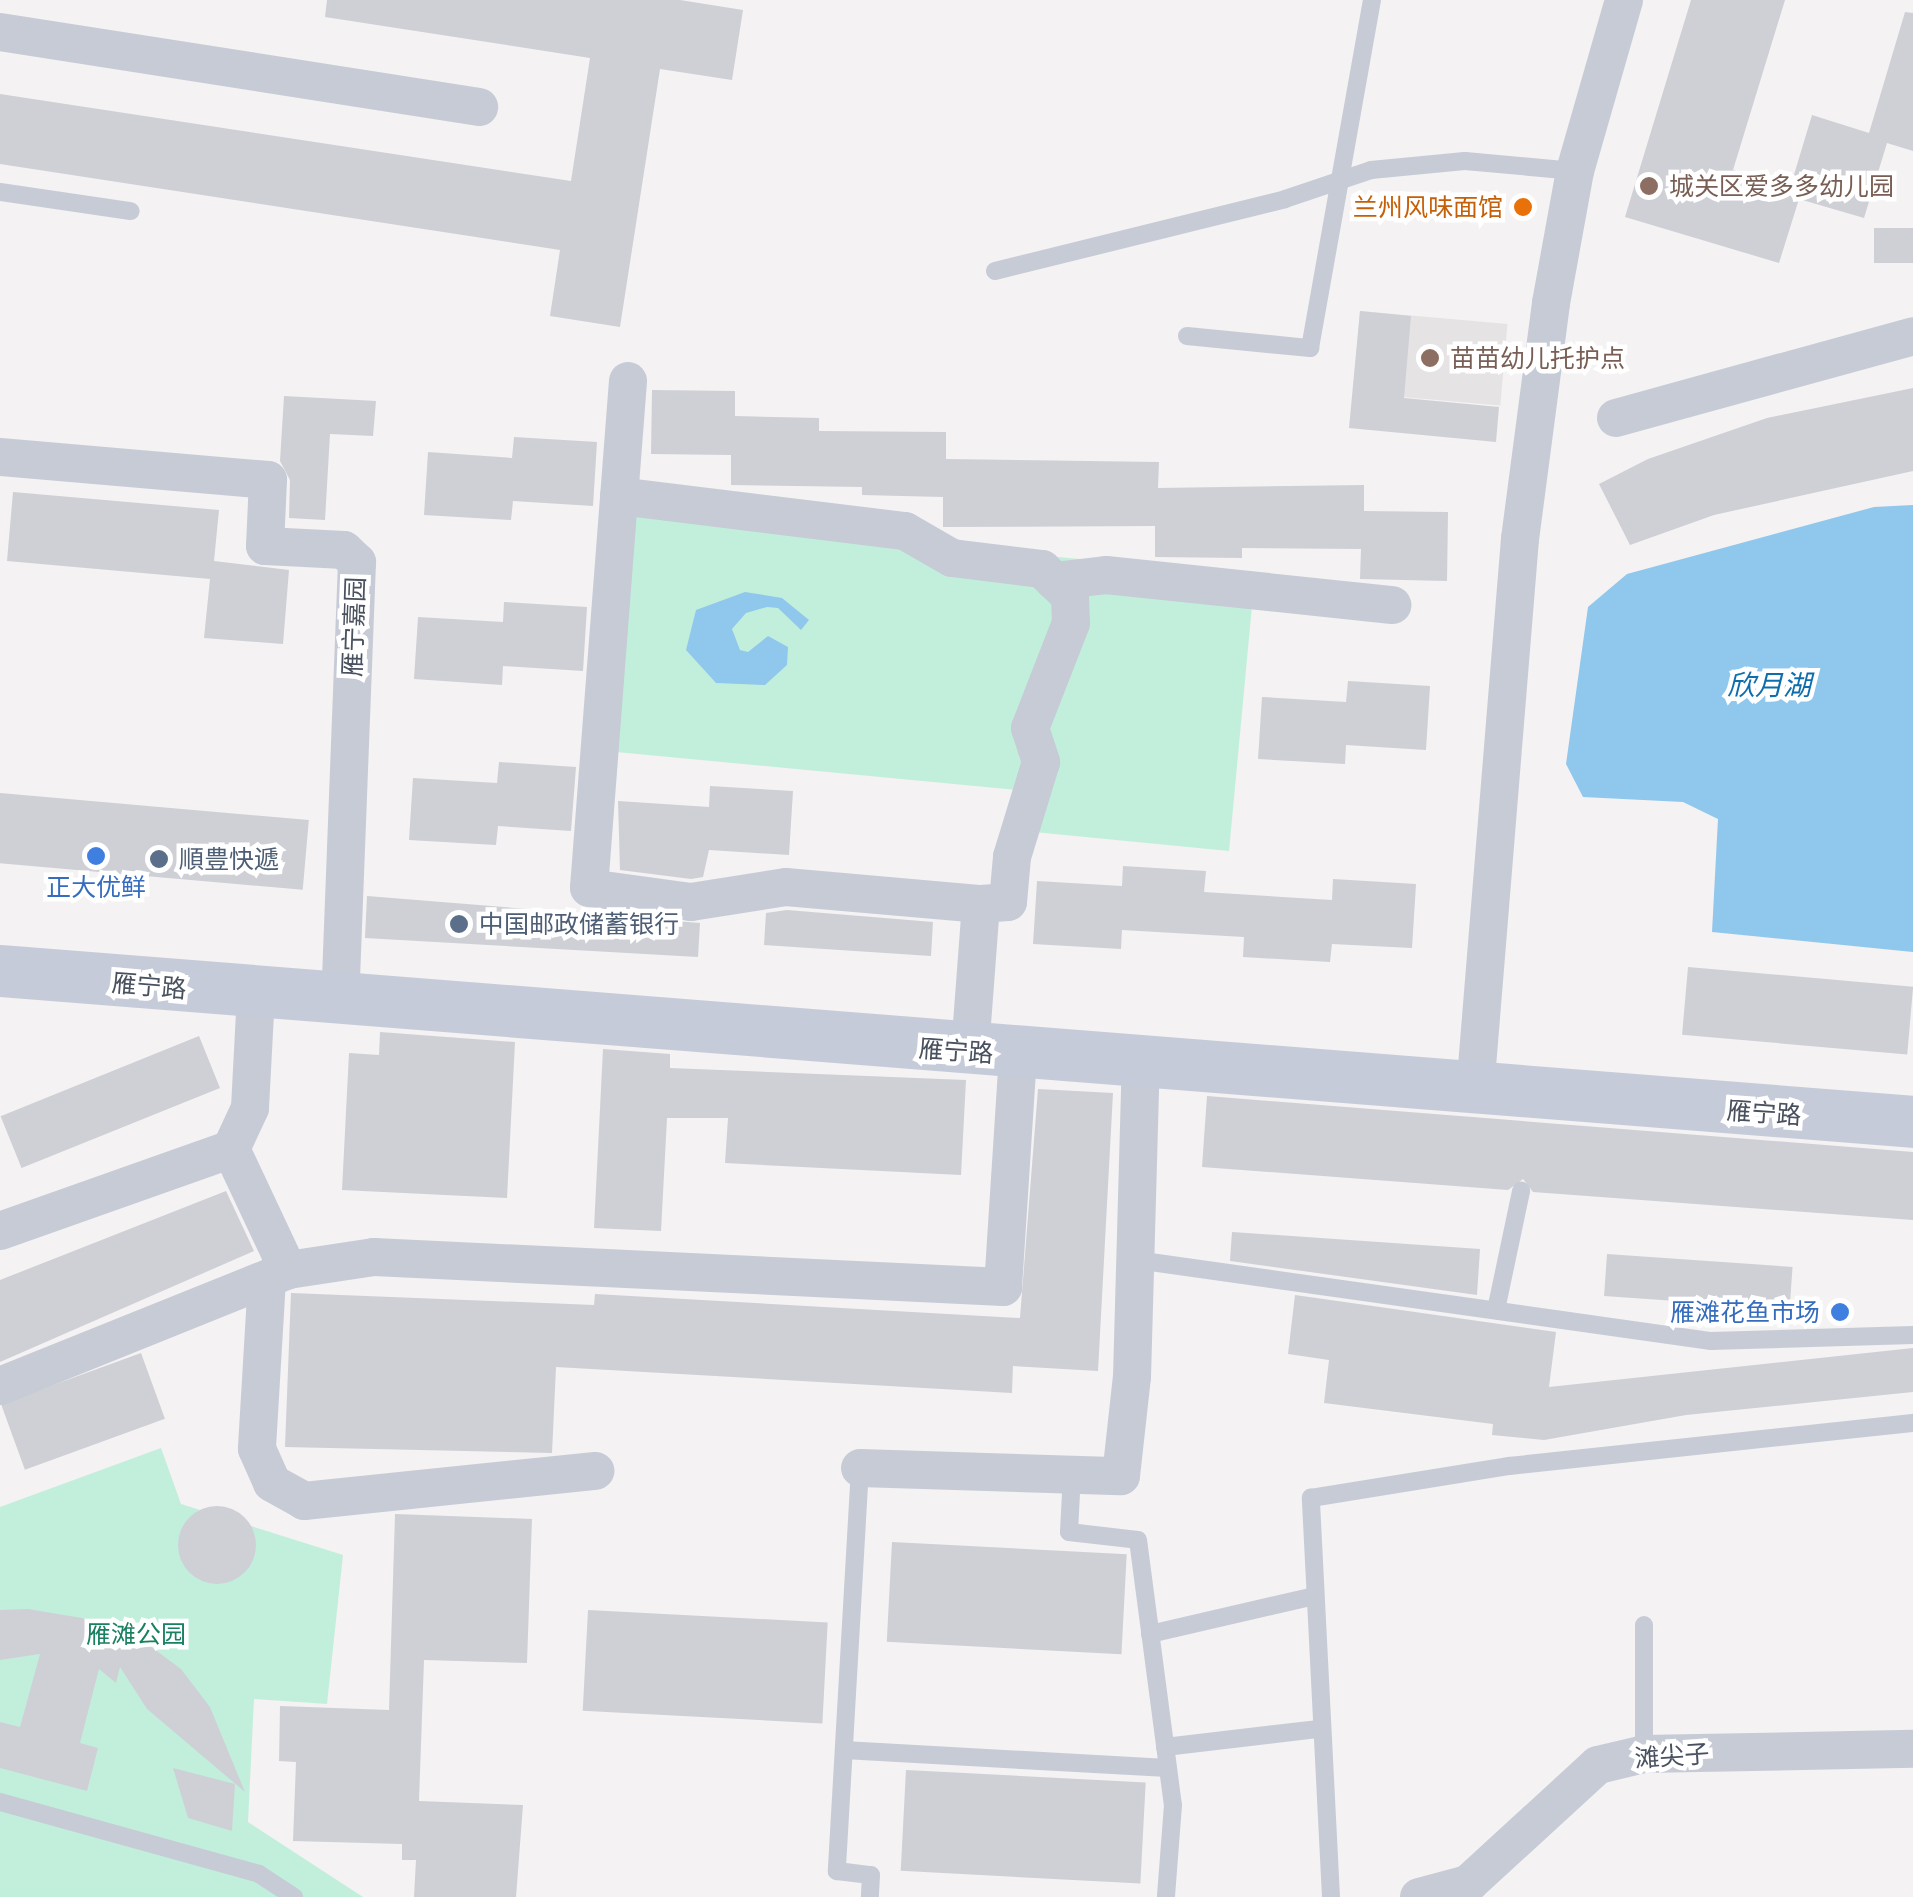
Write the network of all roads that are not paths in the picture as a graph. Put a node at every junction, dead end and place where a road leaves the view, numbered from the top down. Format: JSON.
{"nodes":[{"id":1,"x":1372,"y":0,"type":"edge"},
{"id":2,"x":1624,"y":0,"type":"edge"},
{"id":3,"x":0,"y":32,"type":"edge"},
{"id":4,"x":480,"y":107,"type":"dead end"},
{"id":5,"x":1575,"y":171,"type":"junction"},
{"id":6,"x":1340,"y":181,"type":"junction"},
{"id":7,"x":0,"y":192,"type":"edge"},
{"id":8,"x":131,"y":211,"type":"dead end"},
{"id":9,"x":995,"y":272,"type":"dead end"},
{"id":10,"x":1187,"y":336,"type":"dead end"},
{"id":11,"x":1913,"y":336,"type":"edge"},
{"id":12,"x":628,"y":382,"type":"dead end"},
{"id":13,"x":1616,"y":418,"type":"dead end"},
{"id":14,"x":0,"y":457,"type":"edge"},
{"id":15,"x":619,"y":496,"type":"junction"},
{"id":16,"x":1054,"y":581,"type":"junction"},
{"id":17,"x":1392,"y":605,"type":"dead end"},
{"id":18,"x":981,"y":904,"type":"junction"},
{"id":19,"x":0,"y":971,"type":"edge"},
{"id":20,"x":256,"y":995,"type":"junction"},
{"id":21,"x":340,"y":1002,"type":"junction"},
{"id":22,"x":994,"y":1054,"type":"junction"},
{"id":23,"x":1141,"y":1064,"type":"junction"},
{"id":24,"x":1476,"y":1092,"type":"junction"},
{"id":25,"x":1913,"y":1122,"type":"edge"},
{"id":26,"x":231,"y":1149,"type":"junction"},
{"id":27,"x":1521,"y":1191,"type":"dead end"},
{"id":28,"x":0,"y":1231,"type":"edge"},
{"id":29,"x":1136,"y":1260,"type":"junction"},
{"id":30,"x":278,"y":1274,"type":"junction"},
{"id":31,"x":1496,"y":1310,"type":"junction"},
{"id":32,"x":1913,"y":1335,"type":"edge"},
{"id":33,"x":0,"y":1386,"type":"edge"},
{"id":34,"x":1913,"y":1423,"type":"edge"},
{"id":35,"x":860,"y":1468,"type":"joint"},
{"id":36,"x":594,"y":1471,"type":"dead end"},
{"id":37,"x":1072,"y":1474,"type":"junction"},
{"id":38,"x":1314,"y":1596,"type":"junction"},
{"id":39,"x":1644,"y":1625,"type":"dead end"},
{"id":40,"x":1150,"y":1634,"type":"junction"},
{"id":41,"x":1319,"y":1729,"type":"junction"},
{"id":42,"x":1166,"y":1747,"type":"junction"},
{"id":43,"x":1913,"y":1749,"type":"edge"},
{"id":44,"x":844,"y":1750,"type":"junction"},
{"id":45,"x":1644,"y":1754,"type":"junction"},
{"id":46,"x":1168,"y":1768,"type":"junction"},
{"id":47,"x":0,"y":1802,"type":"edge"},
{"id":48,"x":294,"y":1897,"type":"edge"},
{"id":49,"x":870,"y":1897,"type":"edge"},
{"id":50,"x":1166,"y":1897,"type":"edge"},
{"id":51,"x":1331,"y":1897,"type":"edge"},
{"id":52,"x":1419,"y":1897,"type":"edge"}],
"edges":[{"from":1,"to":6,"type":"lane"},
{"from":2,"to":5,"type":"street"},
{"from":3,"to":4,"type":"street"},
{"from":5,"to":6,"type":"lane"},
{"from":5,"to":24,"type":"street"},
{"from":6,"to":9,"type":"lane"},
{"from":6,"to":10,"type":"lane"},
{"from":7,"to":8,"type":"lane"},
{"from":11,"to":13,"type":"street"},
{"from":12,"to":15,"type":"street"},
{"from":14,"to":21,"type":"street","name":"雁宁嘉园"},
{"from":15,"to":16,"type":"street"},
{"from":15,"to":18,"type":"street"},
{"from":16,"to":17,"type":"street"},
{"from":16,"to":18,"type":"street"},
{"from":18,"to":22,"type":"street"},
{"from":19,"to":20,"type":"main road","name":"雁宁路"},
{"from":20,"to":21,"type":"main road","name":"雁宁路"},
{"from":20,"to":26,"type":"street"},
{"from":21,"to":22,"type":"main road","name":"雁宁路"},
{"from":22,"to":23,"type":"main road","name":"雁宁路"},
{"from":22,"to":30,"type":"street"},
{"from":23,"to":24,"type":"main road","name":"雁宁路"},
{"from":23,"to":29,"type":"street"},
{"from":24,"to":25,"type":"main road","name":"雁宁路"},
{"from":26,"to":28,"type":"street"},
{"from":26,"to":30,"type":"street"},
{"from":27,"to":31,"type":"lane"},
{"from":29,"to":31,"type":"lane"},
{"from":29,"to":37,"type":"street"},
{"from":30,"to":33,"type":"street"},
{"from":30,"to":36,"type":"street"},
{"from":31,"to":32,"type":"lane"},
{"from":34,"to":38,"type":"lane"},
{"from":35,"to":37,"type":"street"},
{"from":35,"to":44,"type":"lane"},
{"from":37,"to":40,"type":"lane"},
{"from":38,"to":40,"type":"lane"},
{"from":38,"to":41,"type":"lane"},
{"from":39,"to":45,"type":"lane"},
{"from":40,"to":42,"type":"lane"},
{"from":41,"to":42,"type":"lane"},
{"from":41,"to":51,"type":"lane"},
{"from":42,"to":46,"type":"lane"},
{"from":43,"to":45,"type":"street","name":"滩尖子"},
{"from":44,"to":46,"type":"lane"},
{"from":44,"to":49,"type":"lane"},
{"from":45,"to":52,"type":"street","name":"滩尖子"},
{"from":46,"to":50,"type":"lane"},
{"from":47,"to":48,"type":"lane"}]}
